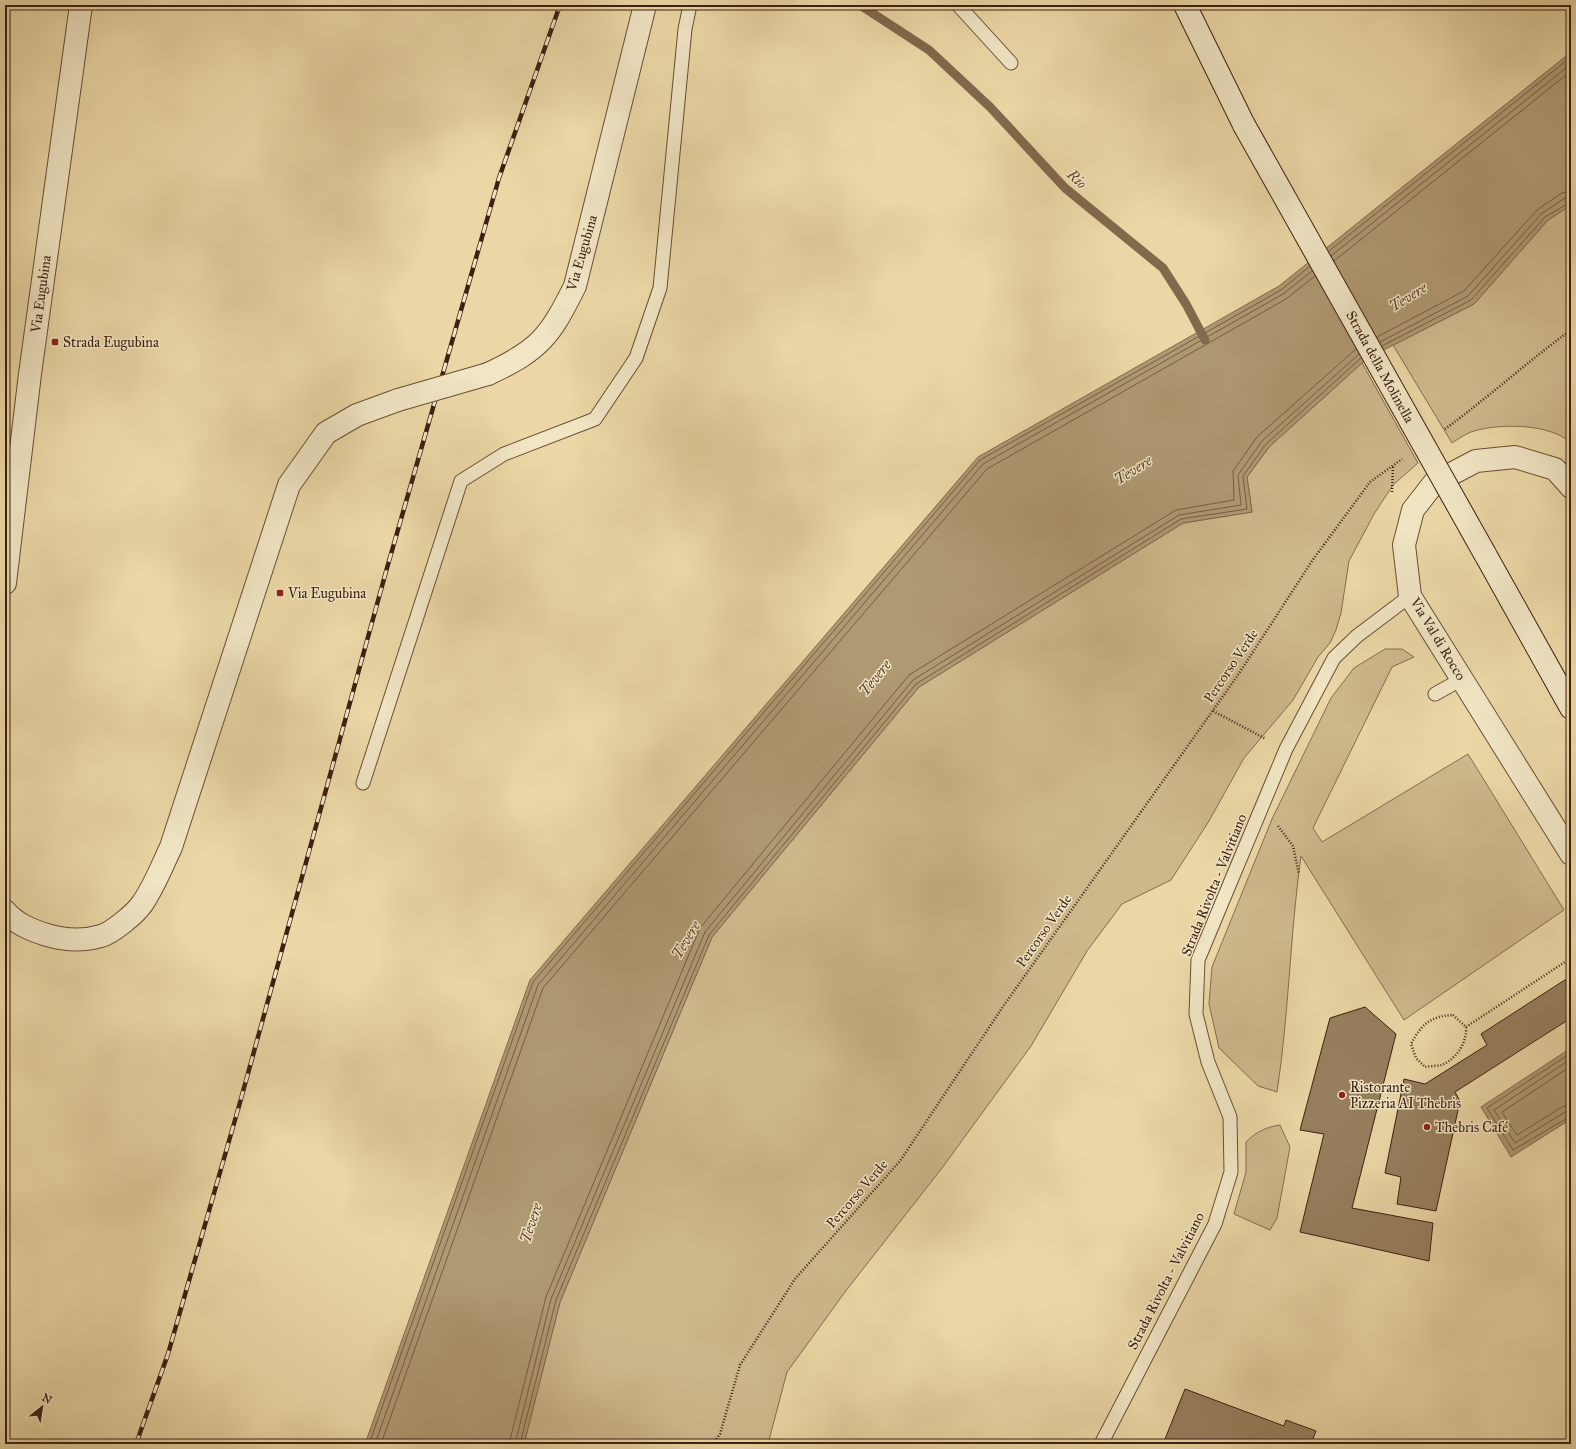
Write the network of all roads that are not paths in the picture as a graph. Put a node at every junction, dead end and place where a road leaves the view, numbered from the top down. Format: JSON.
{"nodes":[{"id":1,"x":81,"y":5,"type":"edge"},
{"id":2,"x":645,"y":5,"type":"edge"},
{"id":3,"x":690,"y":5,"type":"edge"},
{"id":4,"x":958,"y":5,"type":"edge"},
{"id":5,"x":1174,"y":5,"type":"edge"},
{"id":6,"x":1190,"y":11,"type":"edge"},
{"id":7,"x":1011,"y":63,"type":"dead end"},
{"id":8,"x":1571,"y":487,"type":"edge"},
{"id":9,"x":5,"y":582,"type":"edge"},
{"id":10,"x":1410,"y":596,"type":"junction"},
{"id":11,"x":1462,"y":679,"type":"junction"},
{"id":12,"x":1435,"y":694,"type":"dead end"},
{"id":13,"x":1571,"y":708,"type":"edge"},
{"id":14,"x":363,"y":783,"type":"dead end"},
{"id":15,"x":1571,"y":854,"type":"edge"},
{"id":16,"x":5,"y":911,"type":"edge"},
{"id":17,"x":1101,"y":1444,"type":"edge"}],
"edges":[{"from":1,"to":9,"type":"street","name":"Via Eugubina"},
{"from":2,"to":16,"type":"street","name":"Via Eugubina","bridge":true},
{"from":3,"to":14,"type":"lane"},
{"from":4,"to":7,"type":"lane"},
{"from":5,"to":6,"type":"street","name":"Strada della Molinella"},
{"from":6,"to":13,"type":"street","name":"Strada della Molinella","bridge":true},
{"from":8,"to":10,"type":"street","name":"Via Val di Rocco"},
{"from":10,"to":11,"type":"street","name":"Via Val di Rocco"},
{"from":10,"to":17,"type":"lane","name":"Strada Rivolta - Valvitiano"},
{"from":11,"to":12,"type":"lane"},
{"from":11,"to":15,"type":"street","name":"Via Val di Rocco"}]}
